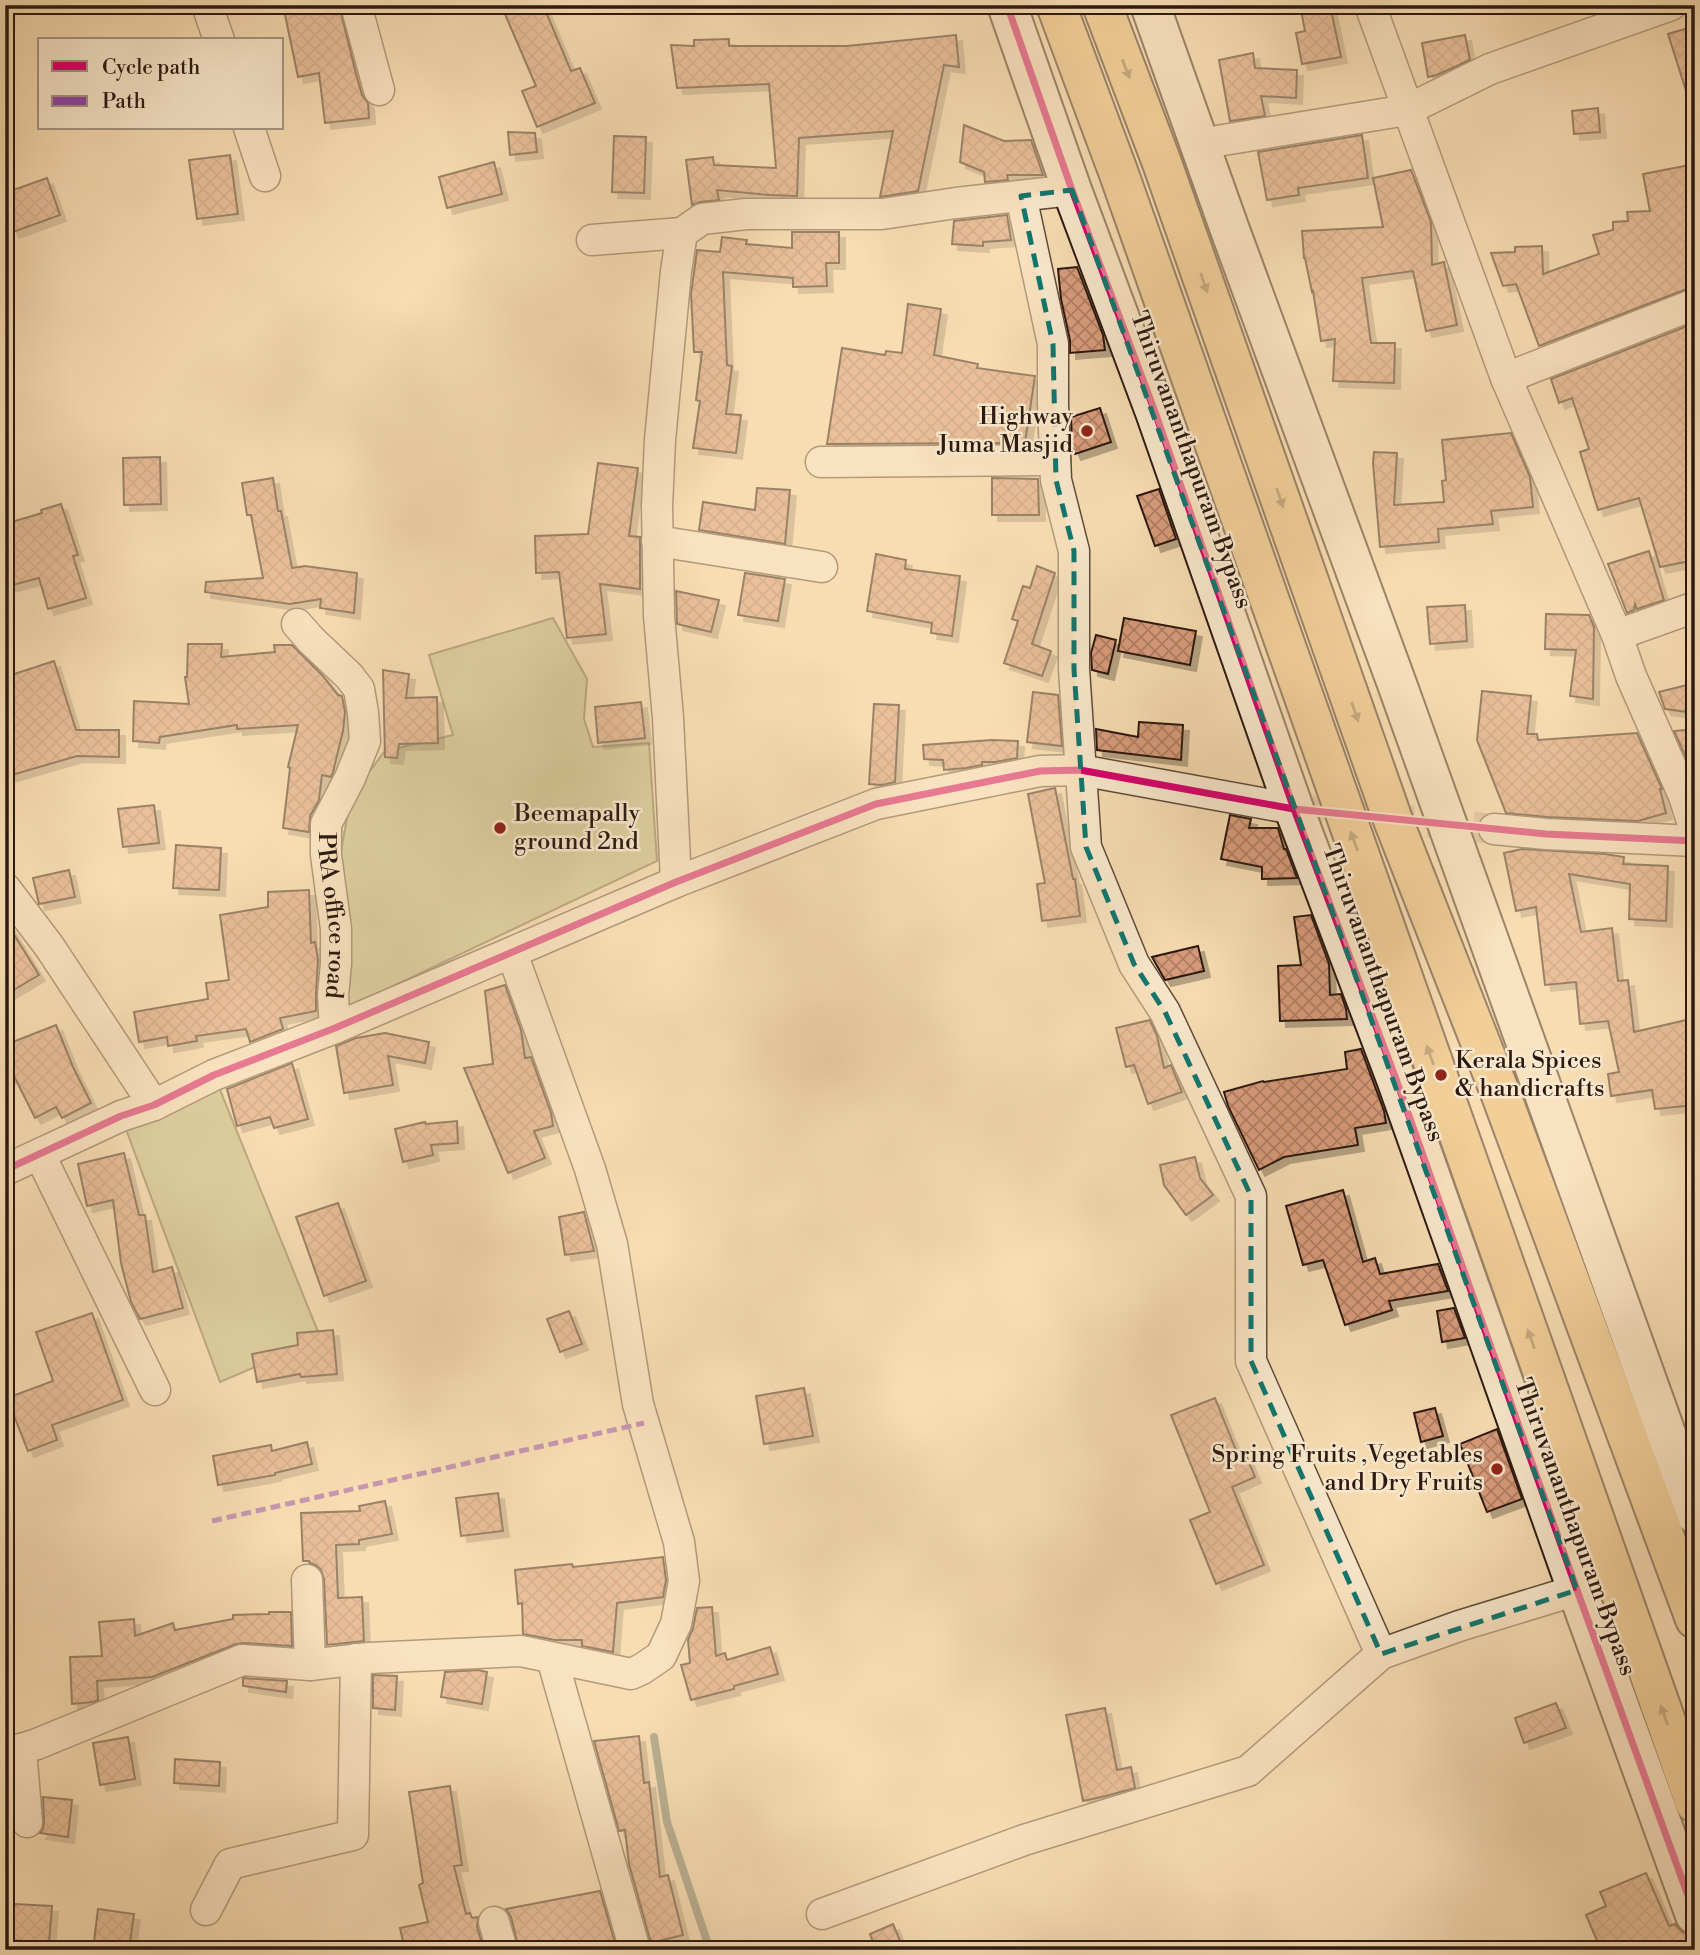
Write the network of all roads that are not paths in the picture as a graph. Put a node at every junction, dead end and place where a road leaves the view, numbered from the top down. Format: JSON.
{"nodes":[{"id":1,"x":207,"y":5,"type":"edge"},
{"id":2,"x":356,"y":5,"type":"edge"},
{"id":3,"x":1007,"y":5,"type":"edge"},
{"id":4,"x":1056,"y":5,"type":"edge"},
{"id":5,"x":1102,"y":5,"type":"edge"},
{"id":6,"x":1150,"y":5,"type":"edge"},
{"id":7,"x":1370,"y":5,"type":"edge"},
{"id":8,"x":1671,"y":5,"type":"edge"},
{"id":9,"x":218,"y":38,"type":"edge"},
{"id":10,"x":379,"y":90,"type":"dead end"},
{"id":11,"x":1408,"y":110,"type":"junction"},
{"id":12,"x":250,"y":130,"type":"edge"},
{"id":13,"x":1199,"y":144,"type":"junction"},
{"id":14,"x":265,"y":176,"type":"dead end"},
{"id":15,"x":1072,"y":190,"type":"junction"},
{"id":16,"x":1021,"y":196,"type":"junction"},
{"id":17,"x":682,"y":233,"type":"junction"},
{"id":18,"x":592,"y":240,"type":"dead end"},
{"id":19,"x":1695,"y":304,"type":"edge"},
{"id":20,"x":1506,"y":377,"type":"junction"},
{"id":21,"x":1055,"y":460,"type":"junction"},
{"id":22,"x":821,"y":462,"type":"dead end"},
{"id":23,"x":657,"y":541,"type":"junction"},
{"id":24,"x":822,"y":568,"type":"dead end"},
{"id":25,"x":1695,"y":607,"type":"edge"},
{"id":26,"x":297,"y":624,"type":"dead end"},
{"id":27,"x":1617,"y":635,"type":"junction"},
{"id":28,"x":1080,"y":770,"type":"junction"},
{"id":29,"x":1690,"y":794,"type":"edge"},
{"id":30,"x":1294,"y":809,"type":"junction"},
{"id":31,"x":1494,"y":829,"type":"tunnel mouth"},
{"id":32,"x":1695,"y":831,"type":"edge"},
{"id":33,"x":1695,"y":841,"type":"edge"},
{"id":34,"x":676,"y":882,"type":"junction"},
{"id":35,"x":5,"y":888,"type":"edge"},
{"id":36,"x":512,"y":953,"type":"junction"},
{"id":37,"x":335,"y":1028,"type":"junction"},
{"id":38,"x":153,"y":1105,"type":"junction"},
{"id":39,"x":40,"y":1156,"type":"junction"},
{"id":40,"x":5,"y":1170,"type":"edge"},
{"id":41,"x":155,"y":1390,"type":"dead end"},
{"id":42,"x":1695,"y":1514,"type":"edge"},
{"id":43,"x":307,"y":1580,"type":"dead end"},
{"id":44,"x":1577,"y":1590,"type":"junction"},
{"id":45,"x":1695,"y":1619,"type":"edge"},
{"id":46,"x":1381,"y":1654,"type":"junction"},
{"id":47,"x":552,"y":1658,"type":"junction"},
{"id":48,"x":356,"y":1660,"type":"junction"},
{"id":49,"x":310,"y":1665,"type":"junction"},
{"id":50,"x":13,"y":1751,"type":"edge"},
{"id":51,"x":1695,"y":1803,"type":"edge"},
{"id":52,"x":27,"y":1822,"type":"dead end"},
{"id":53,"x":206,"y":1910,"type":"dead end"},
{"id":54,"x":822,"y":1914,"type":"dead end"},
{"id":55,"x":1695,"y":1915,"type":"edge"},
{"id":56,"x":635,"y":1950,"type":"edge"}],
"edges":[{"from":1,"to":9,"type":"street"},
{"from":2,"to":10,"type":"street"},
{"from":3,"to":15,"type":"street","name":"Thiruvananthapuram Bypass"},
{"from":51,"to":4,"type":"highway","name":"Thiruvananthapuram Bypass","one_way":true},
{"from":5,"to":45,"type":"highway","one_way":true},
{"from":6,"to":13,"type":"street"},
{"from":7,"to":11,"type":"street"},
{"from":8,"to":11,"type":"street"},
{"from":11,"to":13,"type":"street"},
{"from":11,"to":20,"type":"street"},
{"from":12,"to":14,"type":"street"},
{"from":13,"to":42,"type":"street"},
{"from":15,"to":16,"type":"street"},
{"from":15,"to":30,"type":"street","name":"Thiruvananthapuram Bypass"},
{"from":16,"to":17,"type":"street"},
{"from":16,"to":21,"type":"street"},
{"from":17,"to":18,"type":"street"},
{"from":17,"to":23,"type":"street"},
{"from":19,"to":20,"type":"street"},
{"from":20,"to":27,"type":"street"},
{"from":21,"to":22,"type":"street"},
{"from":21,"to":28,"type":"street"},
{"from":23,"to":24,"type":"street"},
{"from":23,"to":34,"type":"street"},
{"from":25,"to":27,"type":"street"},
{"from":26,"to":37,"type":"street","name":"PRA office road"},
{"from":27,"to":29,"type":"street"},
{"from":28,"to":30,"type":"street"},
{"from":28,"to":34,"type":"street"},
{"from":28,"to":46,"type":"street"},
{"from":29,"to":32,"type":"street"},
{"from":30,"to":44,"type":"street","name":"Thiruvananthapuram Bypass"},
{"from":31,"to":33,"type":"street"},
{"from":34,"to":36,"type":"street"},
{"from":35,"to":38,"type":"street"},
{"from":36,"to":37,"type":"street"},
{"from":36,"to":47,"type":"street"},
{"from":37,"to":38,"type":"street"},
{"from":38,"to":39,"type":"street"},
{"from":39,"to":40,"type":"street"},
{"from":39,"to":41,"type":"street"},
{"from":43,"to":49,"type":"street"},
{"from":44,"to":46,"type":"street"},
{"from":44,"to":55,"type":"street","name":"Thiruvananthapuram Bypass"},
{"from":46,"to":54,"type":"street"},
{"from":47,"to":48,"type":"street"},
{"from":47,"to":56,"type":"street"},
{"from":48,"to":49,"type":"street"},
{"from":48,"to":53,"type":"street"},
{"from":49,"to":50,"type":"street"},
{"from":50,"to":52,"type":"street"}]}
